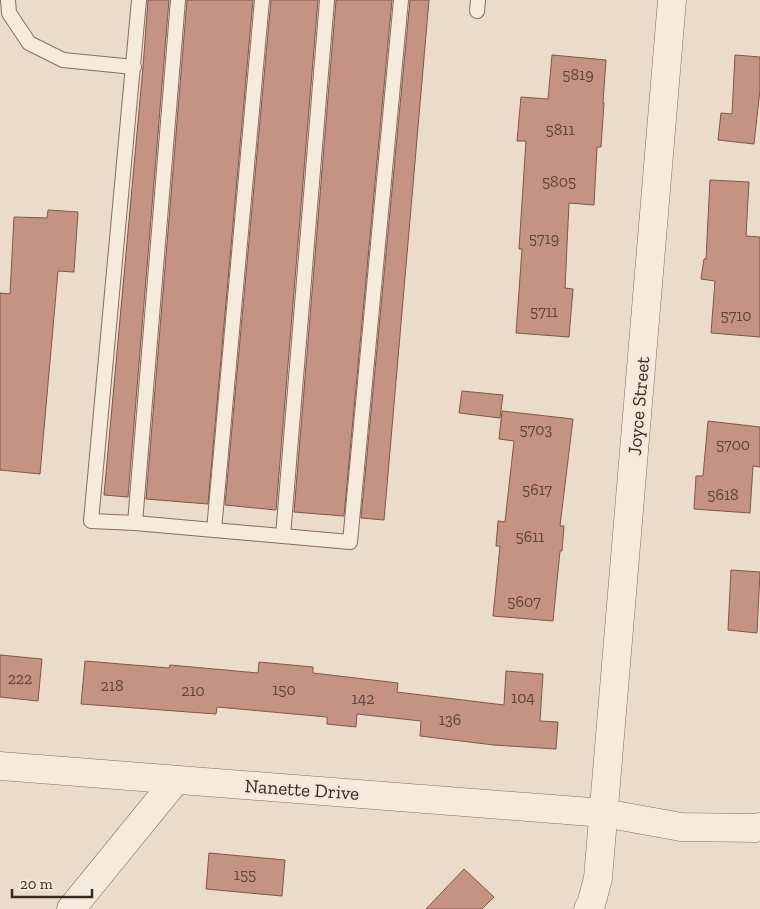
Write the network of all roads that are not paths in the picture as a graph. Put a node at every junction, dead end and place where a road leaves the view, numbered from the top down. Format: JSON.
{"nodes":[{"id":1,"x":8,"y":0,"type":"edge"},
{"id":2,"x":139,"y":0,"type":"edge"},
{"id":3,"x":178,"y":0,"type":"edge"},
{"id":4,"x":262,"y":0,"type":"edge"},
{"id":5,"x":327,"y":0,"type":"edge"},
{"id":6,"x":400,"y":0,"type":"edge"},
{"id":7,"x":672,"y":0,"type":"edge"},
{"id":8,"x":134,"y":67,"type":"junction"},
{"id":9,"x":135,"y":523,"type":"junction"},
{"id":10,"x":214,"y":530,"type":"junction"},
{"id":11,"x":283,"y":536,"type":"junction"},
{"id":12,"x":0,"y":766,"type":"edge"},
{"id":13,"x":176,"y":780,"type":"junction"},
{"id":14,"x":604,"y":813,"type":"junction"},
{"id":15,"x":760,"y":826,"type":"edge"},
{"id":16,"x":71,"y":909,"type":"edge"},
{"id":17,"x":588,"y":909,"type":"edge"}],
"edges":[{"from":1,"to":8,"type":"lane"},
{"from":2,"to":8,"type":"lane"},
{"from":3,"to":9,"type":"lane"},
{"from":4,"to":10,"type":"lane"},
{"from":5,"to":11,"type":"lane"},
{"from":6,"to":11,"type":"lane"},
{"from":7,"to":14,"type":"street","name":"Joyce Street"},
{"from":8,"to":9,"type":"lane"},
{"from":9,"to":10,"type":"lane"},
{"from":10,"to":11,"type":"lane"},
{"from":12,"to":13,"type":"street","name":"Nanette Drive"},
{"from":13,"to":14,"type":"street","name":"Nanette Drive"},
{"from":13,"to":16,"type":"street"},
{"from":14,"to":15,"type":"street","name":"Nanette Drive"},
{"from":14,"to":17,"type":"street","name":"Joyce Street"}]}
